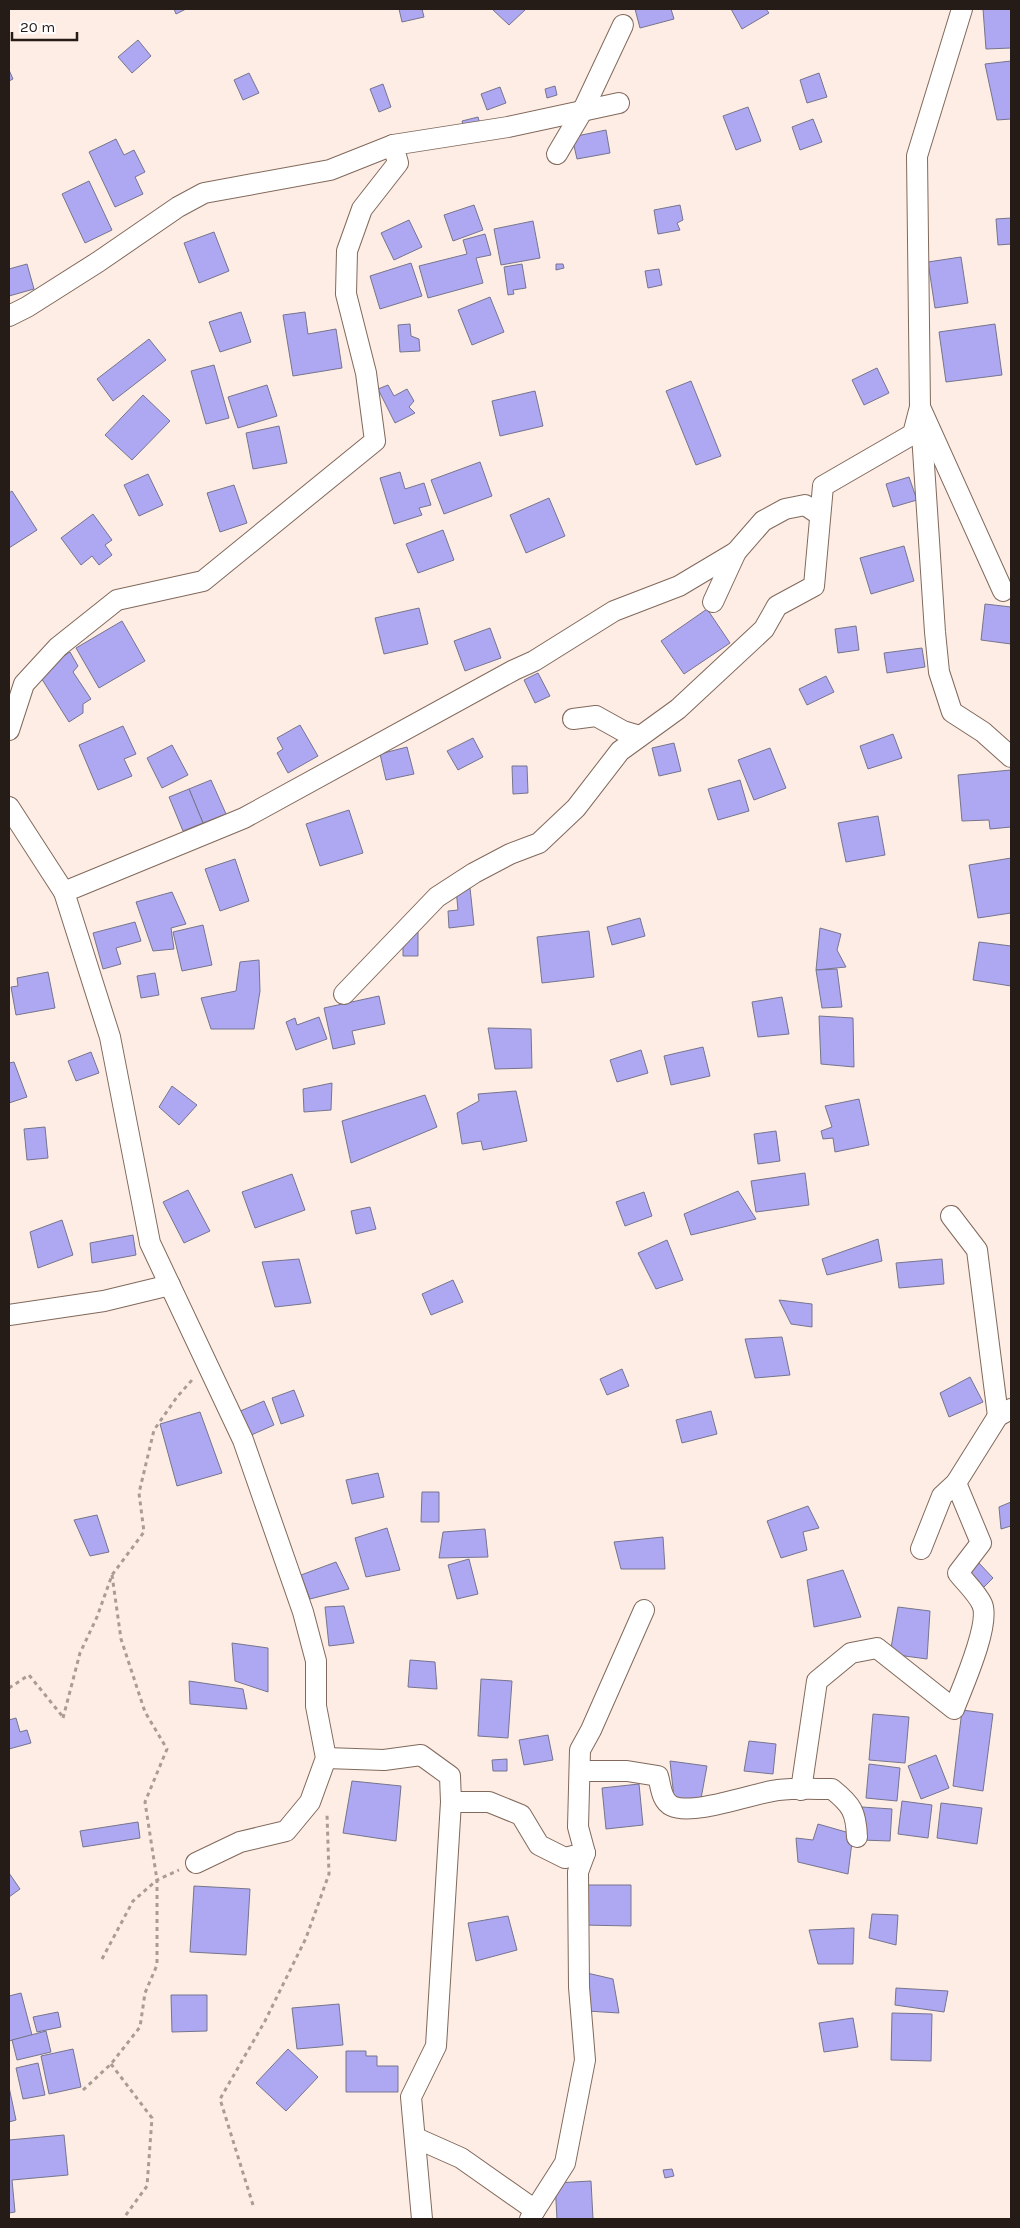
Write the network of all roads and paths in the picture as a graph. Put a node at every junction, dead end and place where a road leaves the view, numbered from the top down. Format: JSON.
{"nodes":[{"id":1,"x":962,"y":9,"type":"edge"},
{"id":2,"x":623,"y":25,"type":"dead end"},
{"id":3,"x":619,"y":103,"type":"dead end"},
{"id":4,"x":583,"y":110,"type":"junction"},
{"id":5,"x":393,"y":145,"type":"junction"},
{"id":6,"x":557,"y":154,"type":"dead end"},
{"id":7,"x":9,"y":316,"type":"edge"},
{"id":8,"x":920,"y":407,"type":"junction"},
{"id":9,"x":820,"y":515,"type":"junction"},
{"id":10,"x":736,"y":552,"type":"junction"},
{"id":11,"x":1003,"y":590,"type":"dead end"},
{"id":12,"x":713,"y":602,"type":"dead end"},
{"id":13,"x":573,"y":719,"type":"dead end"},
{"id":14,"x":9,"y":730,"type":"edge"},
{"id":15,"x":640,"y":736,"type":"junction"},
{"id":16,"x":1011,"y":757,"type":"edge"},
{"id":17,"x":9,"y":807,"type":"edge"},
{"id":18,"x":64,"y":892,"type":"junction"},
{"id":19,"x":344,"y":994,"type":"dead end"},
{"id":20,"x":951,"y":1216,"type":"dead end"},
{"id":21,"x":170,"y":1285,"type":"junction"},
{"id":22,"x":9,"y":1315,"type":"edge"},
{"id":23,"x":208,"y":1362,"type":"junction"},
{"id":24,"x":1004,"y":1412,"type":"edge"},
{"id":25,"x":956,"y":1483,"type":"junction"},
{"id":26,"x":921,"y":1549,"type":"dead end"},
{"id":27,"x":112,"y":1575,"type":"junction"},
{"id":28,"x":644,"y":1610,"type":"dead end"},
{"id":29,"x":9,"y":1688,"type":"edge"},
{"id":30,"x":326,"y":1758,"type":"junction"},
{"id":31,"x":580,"y":1771,"type":"junction"},
{"id":32,"x":801,"y":1790,"type":"junction"},
{"id":33,"x":451,"y":1802,"type":"junction"},
{"id":34,"x":327,"y":1806,"type":"dead end"},
{"id":35,"x":857,"y":1837,"type":"dead end"},
{"id":36,"x":585,"y":1853,"type":"junction"},
{"id":37,"x":196,"y":1863,"type":"joint"},
{"id":38,"x":156,"y":1880,"type":"junction"},
{"id":39,"x":102,"y":1959,"type":"dead end"},
{"id":40,"x":111,"y":2064,"type":"junction"},
{"id":41,"x":83,"y":2090,"type":"dead end"},
{"id":42,"x":416,"y":2138,"type":"junction"},
{"id":43,"x":253,"y":2205,"type":"dead end"},
{"id":44,"x":533,"y":2214,"type":"edge"},
{"id":45,"x":123,"y":2219,"type":"edge"},
{"id":46,"x":422,"y":2219,"type":"edge"}],
"edges":[{"from":1,"to":8,"type":"street"},
{"from":2,"to":4,"type":"street"},
{"from":3,"to":4,"type":"street"},
{"from":4,"to":5,"type":"street"},
{"from":4,"to":6,"type":"street"},
{"from":5,"to":7,"type":"street"},
{"from":5,"to":14,"type":"street"},
{"from":8,"to":9,"type":"street"},
{"from":8,"to":11,"type":"street"},
{"from":8,"to":16,"type":"street"},
{"from":9,"to":10,"type":"street"},
{"from":9,"to":15,"type":"street"},
{"from":10,"to":12,"type":"street"},
{"from":10,"to":18,"type":"street"},
{"from":13,"to":15,"type":"street"},
{"from":15,"to":19,"type":"street"},
{"from":17,"to":18,"type":"street"},
{"from":18,"to":21,"type":"street"},
{"from":20,"to":24,"type":"street"},
{"from":21,"to":22,"type":"street"},
{"from":21,"to":23,"type":"street"},
{"from":23,"to":27,"type":"path"},
{"from":23,"to":30,"type":"street"},
{"from":24,"to":25,"type":"street"},
{"from":25,"to":26,"type":"street"},
{"from":25,"to":32,"type":"street"},
{"from":27,"to":29,"type":"path"},
{"from":27,"to":38,"type":"path"},
{"from":28,"to":31,"type":"street"},
{"from":30,"to":33,"type":"street"},
{"from":30,"to":37,"type":"street"},
{"from":31,"to":32,"type":"street"},
{"from":31,"to":36,"type":"street"},
{"from":32,"to":35,"type":"street"},
{"from":33,"to":36,"type":"street"},
{"from":33,"to":42,"type":"street"},
{"from":34,"to":43,"type":"path"},
{"from":36,"to":44,"type":"street"},
{"from":37,"to":38,"type":"path"},
{"from":38,"to":39,"type":"path"},
{"from":38,"to":40,"type":"path"},
{"from":40,"to":41,"type":"path"},
{"from":40,"to":45,"type":"path"},
{"from":42,"to":44,"type":"street"},
{"from":42,"to":46,"type":"street"}]}
